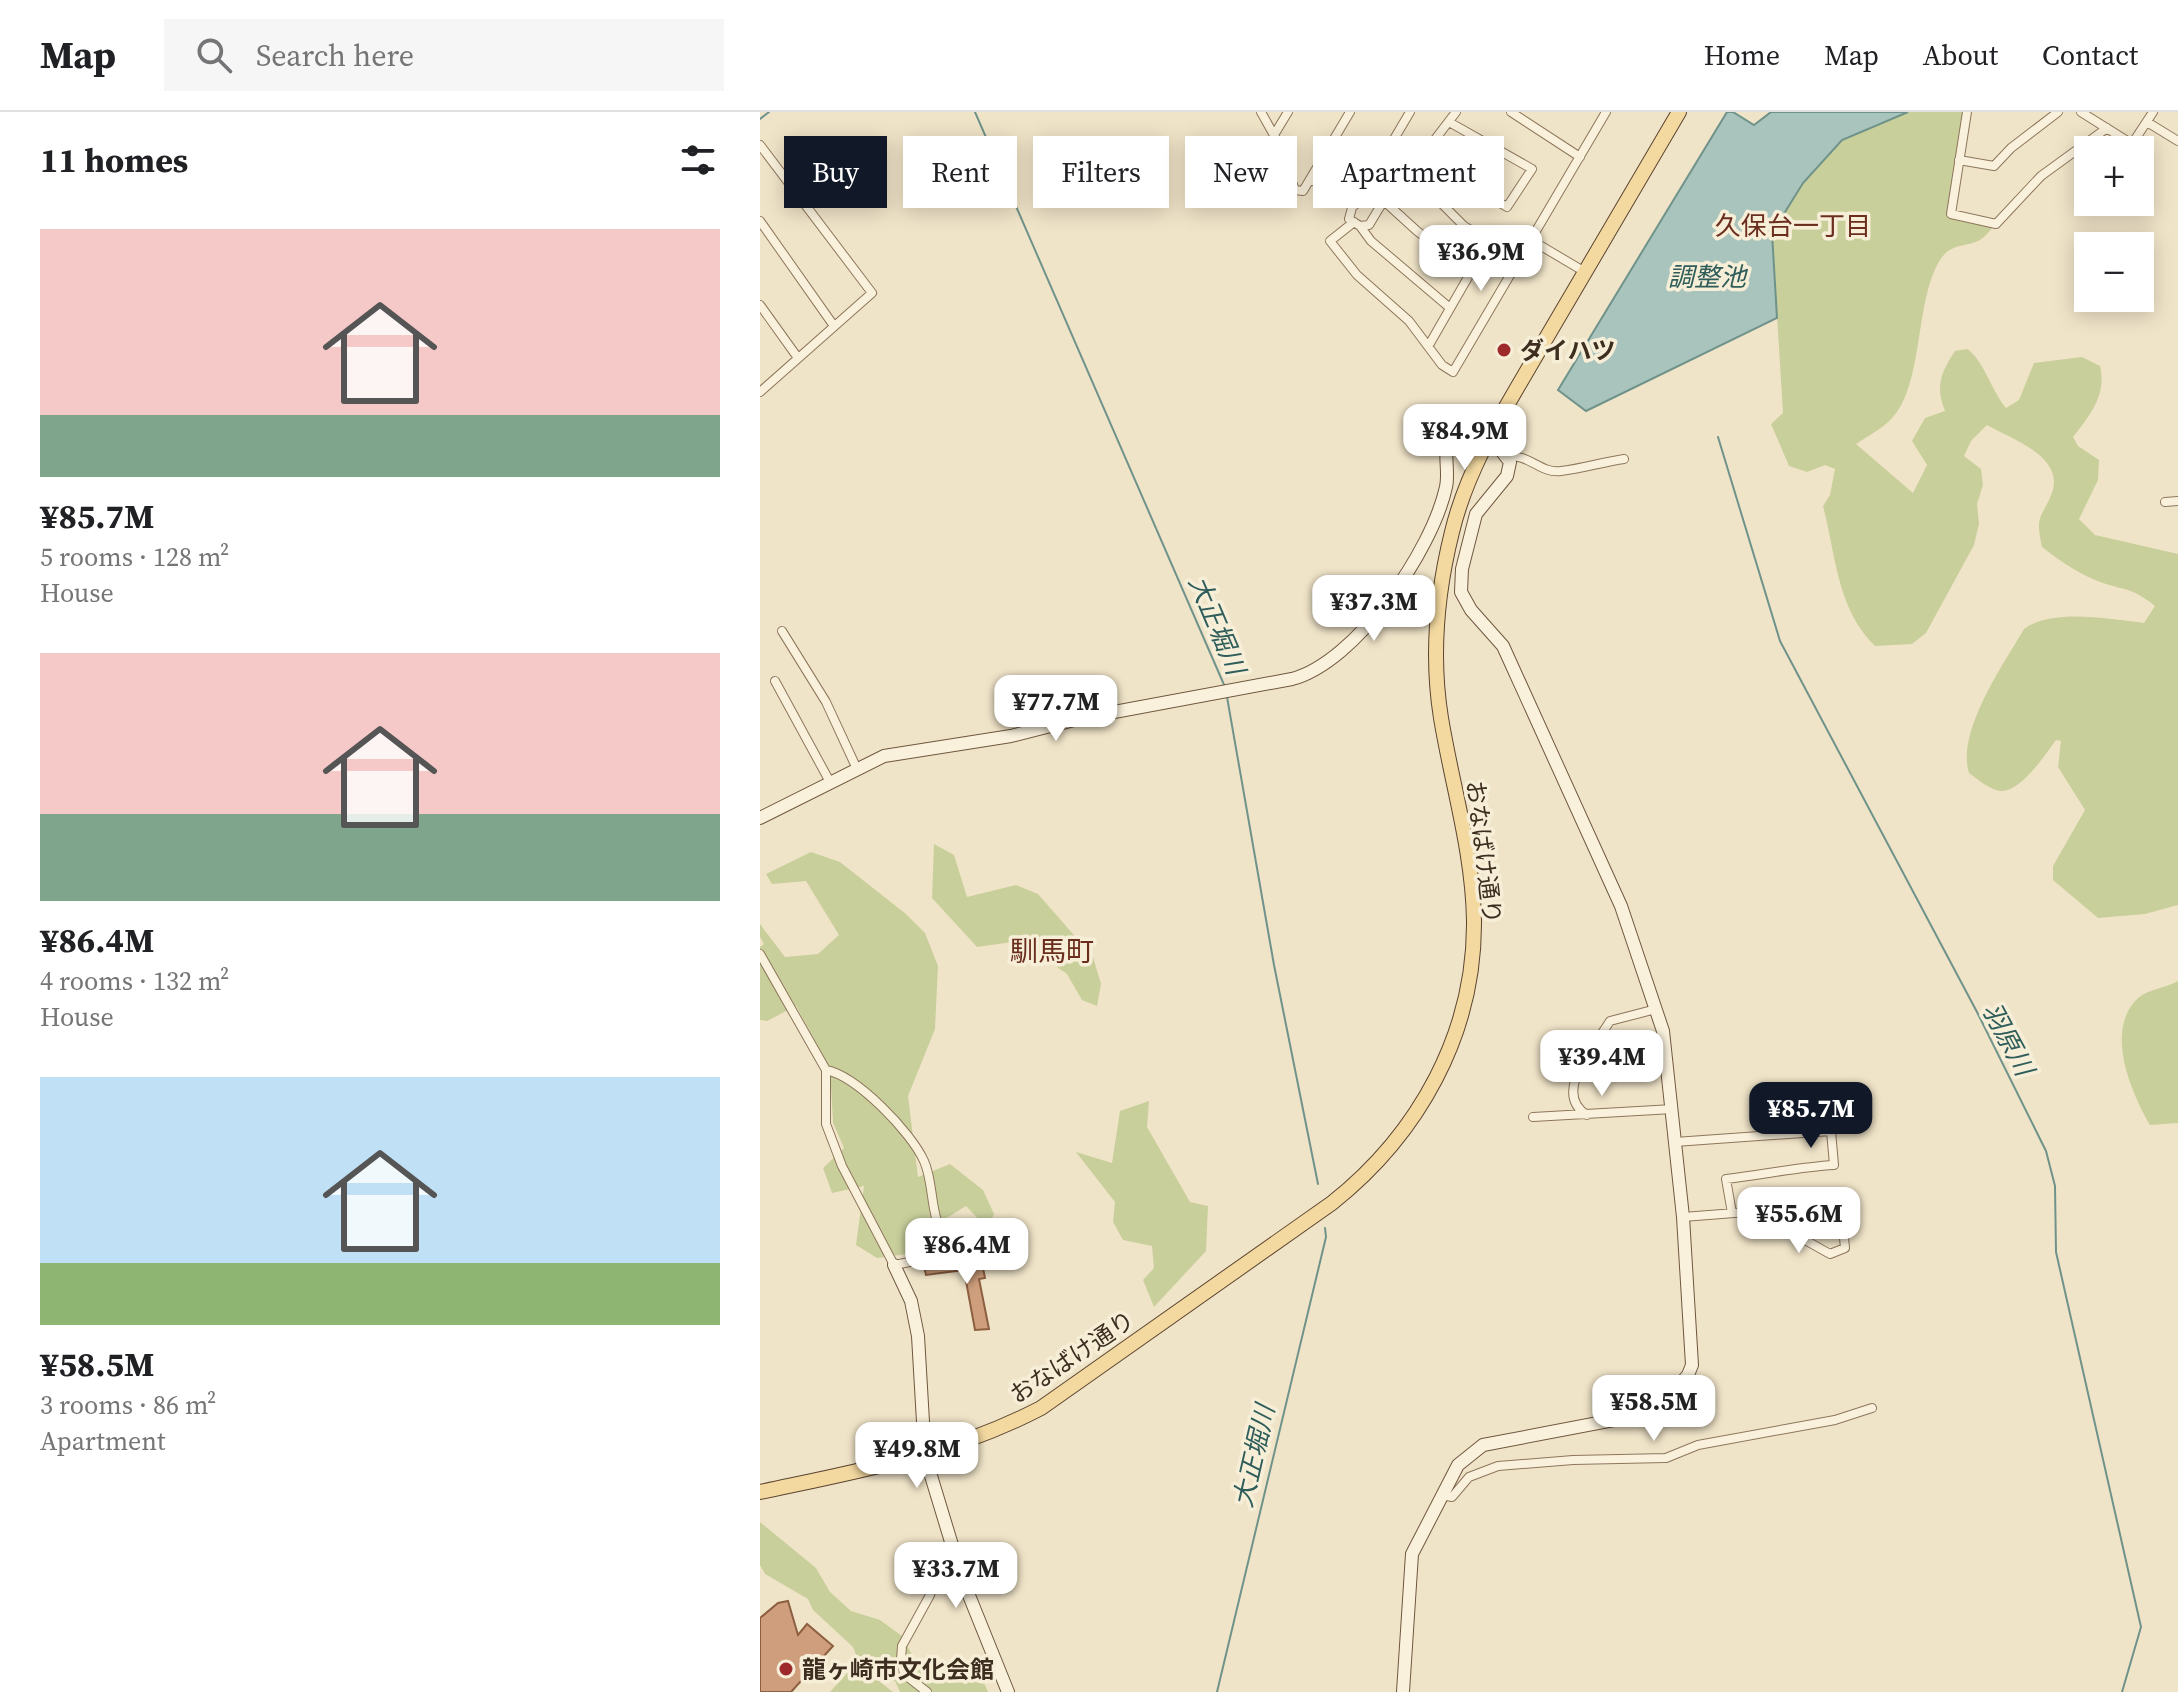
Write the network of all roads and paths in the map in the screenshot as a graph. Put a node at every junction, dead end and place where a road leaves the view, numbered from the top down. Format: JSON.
{"nodes":[{"id":1,"x":1261,"y":112,"type":"edge"},
{"id":2,"x":1288,"y":112,"type":"edge"},
{"id":3,"x":1350,"y":112,"type":"edge"},
{"id":4,"x":1410,"y":112,"type":"edge"},
{"id":5,"x":1456,"y":112,"type":"edge"},
{"id":6,"x":1511,"y":112,"type":"edge"},
{"id":7,"x":1679,"y":112,"type":"edge"},
{"id":8,"x":1967,"y":112,"type":"edge"},
{"id":9,"x":2058,"y":112,"type":"edge"},
{"id":10,"x":2081,"y":112,"type":"edge"},
{"id":11,"x":2153,"y":112,"type":"edge"},
{"id":12,"x":1605,"y":113,"type":"edge"},
{"id":13,"x":1449,"y":122,"type":"junction"},
{"id":14,"x":2147,"y":122,"type":"junction"},
{"id":15,"x":2107,"y":128,"type":"junction"},
{"id":16,"x":1274,"y":135,"type":"junction"},
{"id":17,"x":1395,"y":136,"type":"edge"},
{"id":18,"x":1438,"y":136,"type":"edge"},
{"id":19,"x":1474,"y":136,"type":"edge"},
{"id":20,"x":2178,"y":141,"type":"edge"},
{"id":21,"x":760,"y":145,"type":"edge"},
{"id":22,"x":1504,"y":153,"type":"edge"},
{"id":23,"x":1580,"y":157,"type":"junction"},
{"id":24,"x":772,"y":158,"type":"junction"},
{"id":25,"x":1959,"y":160,"type":"junction"},
{"id":26,"x":760,"y":166,"type":"edge"},
{"id":27,"x":1310,"y":179,"type":"junction"},
{"id":28,"x":1313,"y":181,"type":"edge"},
{"id":29,"x":1504,"y":205,"type":"edge"},
{"id":30,"x":1351,"y":208,"type":"edge"},
{"id":31,"x":1380,"y":208,"type":"edge"},
{"id":32,"x":1392,"y":208,"type":"edge"},
{"id":33,"x":1446,"y":208,"type":"edge"},
{"id":34,"x":760,"y":221,"type":"edge"},
{"id":35,"x":1357,"y":224,"type":"junction"},
{"id":36,"x":1531,"y":240,"type":"junction"},
{"id":37,"x":1519,"y":260,"type":"junction"},
{"id":38,"x":1585,"y":272,"type":"junction"},
{"id":39,"x":760,"y":305,"type":"edge"},
{"id":40,"x":1450,"y":308,"type":"junction"},
{"id":41,"x":834,"y":326,"type":"junction"},
{"id":42,"x":1429,"y":345,"type":"junction"},
{"id":43,"x":798,"y":358,"type":"junction"},
{"id":44,"x":760,"y":391,"type":"edge"},
{"id":45,"x":1487,"y":442,"type":"junction"},
{"id":46,"x":1507,"y":457,"type":"junction"},
{"id":47,"x":1624,"y":459,"type":"dead end"},
{"id":48,"x":2178,"y":501,"type":"edge"},
{"id":49,"x":2165,"y":502,"type":"dead end"},
{"id":50,"x":782,"y":631,"type":"dead end"},
{"id":51,"x":775,"y":681,"type":"dead end"},
{"id":52,"x":857,"y":769,"type":"junction"},
{"id":53,"x":830,"y":782,"type":"junction"},
{"id":54,"x":760,"y":816,"type":"edge"},
{"id":55,"x":760,"y":954,"type":"edge"},
{"id":56,"x":1656,"y":1009,"type":"junction"},
{"id":57,"x":826,"y":1070,"type":"junction"},
{"id":58,"x":1673,"y":1109,"type":"junction"},
{"id":59,"x":1587,"y":1115,"type":"junction"},
{"id":60,"x":1533,"y":1117,"type":"dead end"},
{"id":61,"x":1675,"y":1142,"type":"junction"},
{"id":62,"x":1767,"y":1210,"type":"junction"},
{"id":63,"x":1732,"y":1213,"type":"junction"},
{"id":64,"x":1683,"y":1217,"type":"junction"},
{"id":65,"x":894,"y":1265,"type":"junction"},
{"id":66,"x":1872,"y":1408,"type":"dead end"},
{"id":67,"x":925,"y":1456,"type":"junction"},
{"id":68,"x":760,"y":1492,"type":"edge"},
{"id":69,"x":1441,"y":1495,"type":"junction"},
{"id":70,"x":951,"y":1542,"type":"junction"},
{"id":71,"x":927,"y":1692,"type":"edge"},
{"id":72,"x":1008,"y":1692,"type":"edge"},
{"id":73,"x":1403,"y":1692,"type":"edge"}],
"edges":[{"from":1,"to":16,"type":"street"},
{"from":2,"to":16,"type":"street"},
{"from":3,"to":27,"type":"street"},
{"from":4,"to":17,"type":"street"},
{"from":5,"to":13,"type":"street"},
{"from":6,"to":23,"type":"street"},
{"from":7,"to":38,"type":"main road","name":"おなばけ通り"},
{"from":8,"to":25,"type":"street"},
{"from":9,"to":25,"type":"street"},
{"from":10,"to":15,"type":"street"},
{"from":11,"to":14,"type":"street"},
{"from":12,"to":23,"type":"street"},
{"from":13,"to":18,"type":"street"},
{"from":13,"to":19,"type":"street"},
{"from":14,"to":15,"type":"street"},
{"from":14,"to":20,"type":"street"},
{"from":15,"to":25,"type":"street"},
{"from":16,"to":27,"type":"street"},
{"from":21,"to":24,"type":"street"},
{"from":22,"to":29,"type":"street"},
{"from":23,"to":36,"type":"street"},
{"from":24,"to":26,"type":"street"},
{"from":24,"to":41,"type":"street"},
{"from":27,"to":28,"type":"street"},
{"from":30,"to":35,"type":"street"},
{"from":31,"to":35,"type":"street"},
{"from":32,"to":40,"type":"street"},
{"from":33,"to":37,"type":"street"},
{"from":34,"to":41,"type":"street"},
{"from":35,"to":40,"type":"street"},
{"from":35,"to":42,"type":"street"},
{"from":36,"to":37,"type":"street"},
{"from":36,"to":38,"type":"street"},
{"from":37,"to":42,"type":"street"},
{"from":38,"to":45,"type":"main road","name":"おなばけ通り"},
{"from":39,"to":43,"type":"street"},
{"from":40,"to":42,"type":"street"},
{"from":41,"to":43,"type":"street"},
{"from":43,"to":44,"type":"street"},
{"from":45,"to":46,"type":"street"},
{"from":45,"to":52,"type":"street"},
{"from":45,"to":67,"type":"main road","name":"おなばけ通り"},
{"from":46,"to":47,"type":"street"},
{"from":46,"to":56,"type":"street"},
{"from":48,"to":49,"type":"street"},
{"from":50,"to":52,"type":"street"},
{"from":51,"to":53,"type":"street"},
{"from":52,"to":53,"type":"street"},
{"from":53,"to":54,"type":"street"},
{"from":55,"to":57,"type":"street"},
{"from":56,"to":58,"type":"street"},
{"from":56,"to":59,"type":"street"},
{"from":57,"to":65,"type":"street"},
{"from":57,"to":65,"type":"street"},
{"from":58,"to":59,"type":"street"},
{"from":58,"to":61,"type":"street"},
{"from":59,"to":60,"type":"street"},
{"from":61,"to":63,"type":"street"},
{"from":61,"to":64,"type":"street"},
{"from":62,"to":62,"type":"street"},
{"from":62,"to":63,"type":"street"},
{"from":63,"to":64,"type":"street"},
{"from":64,"to":69,"type":"street"},
{"from":65,"to":67,"type":"street"},
{"from":66,"to":69,"type":"street"},
{"from":67,"to":68,"type":"main road","name":"おなばけ通り"},
{"from":67,"to":70,"type":"street"},
{"from":69,"to":73,"type":"street"},
{"from":70,"to":71,"type":"street"},
{"from":70,"to":72,"type":"street"}]}
